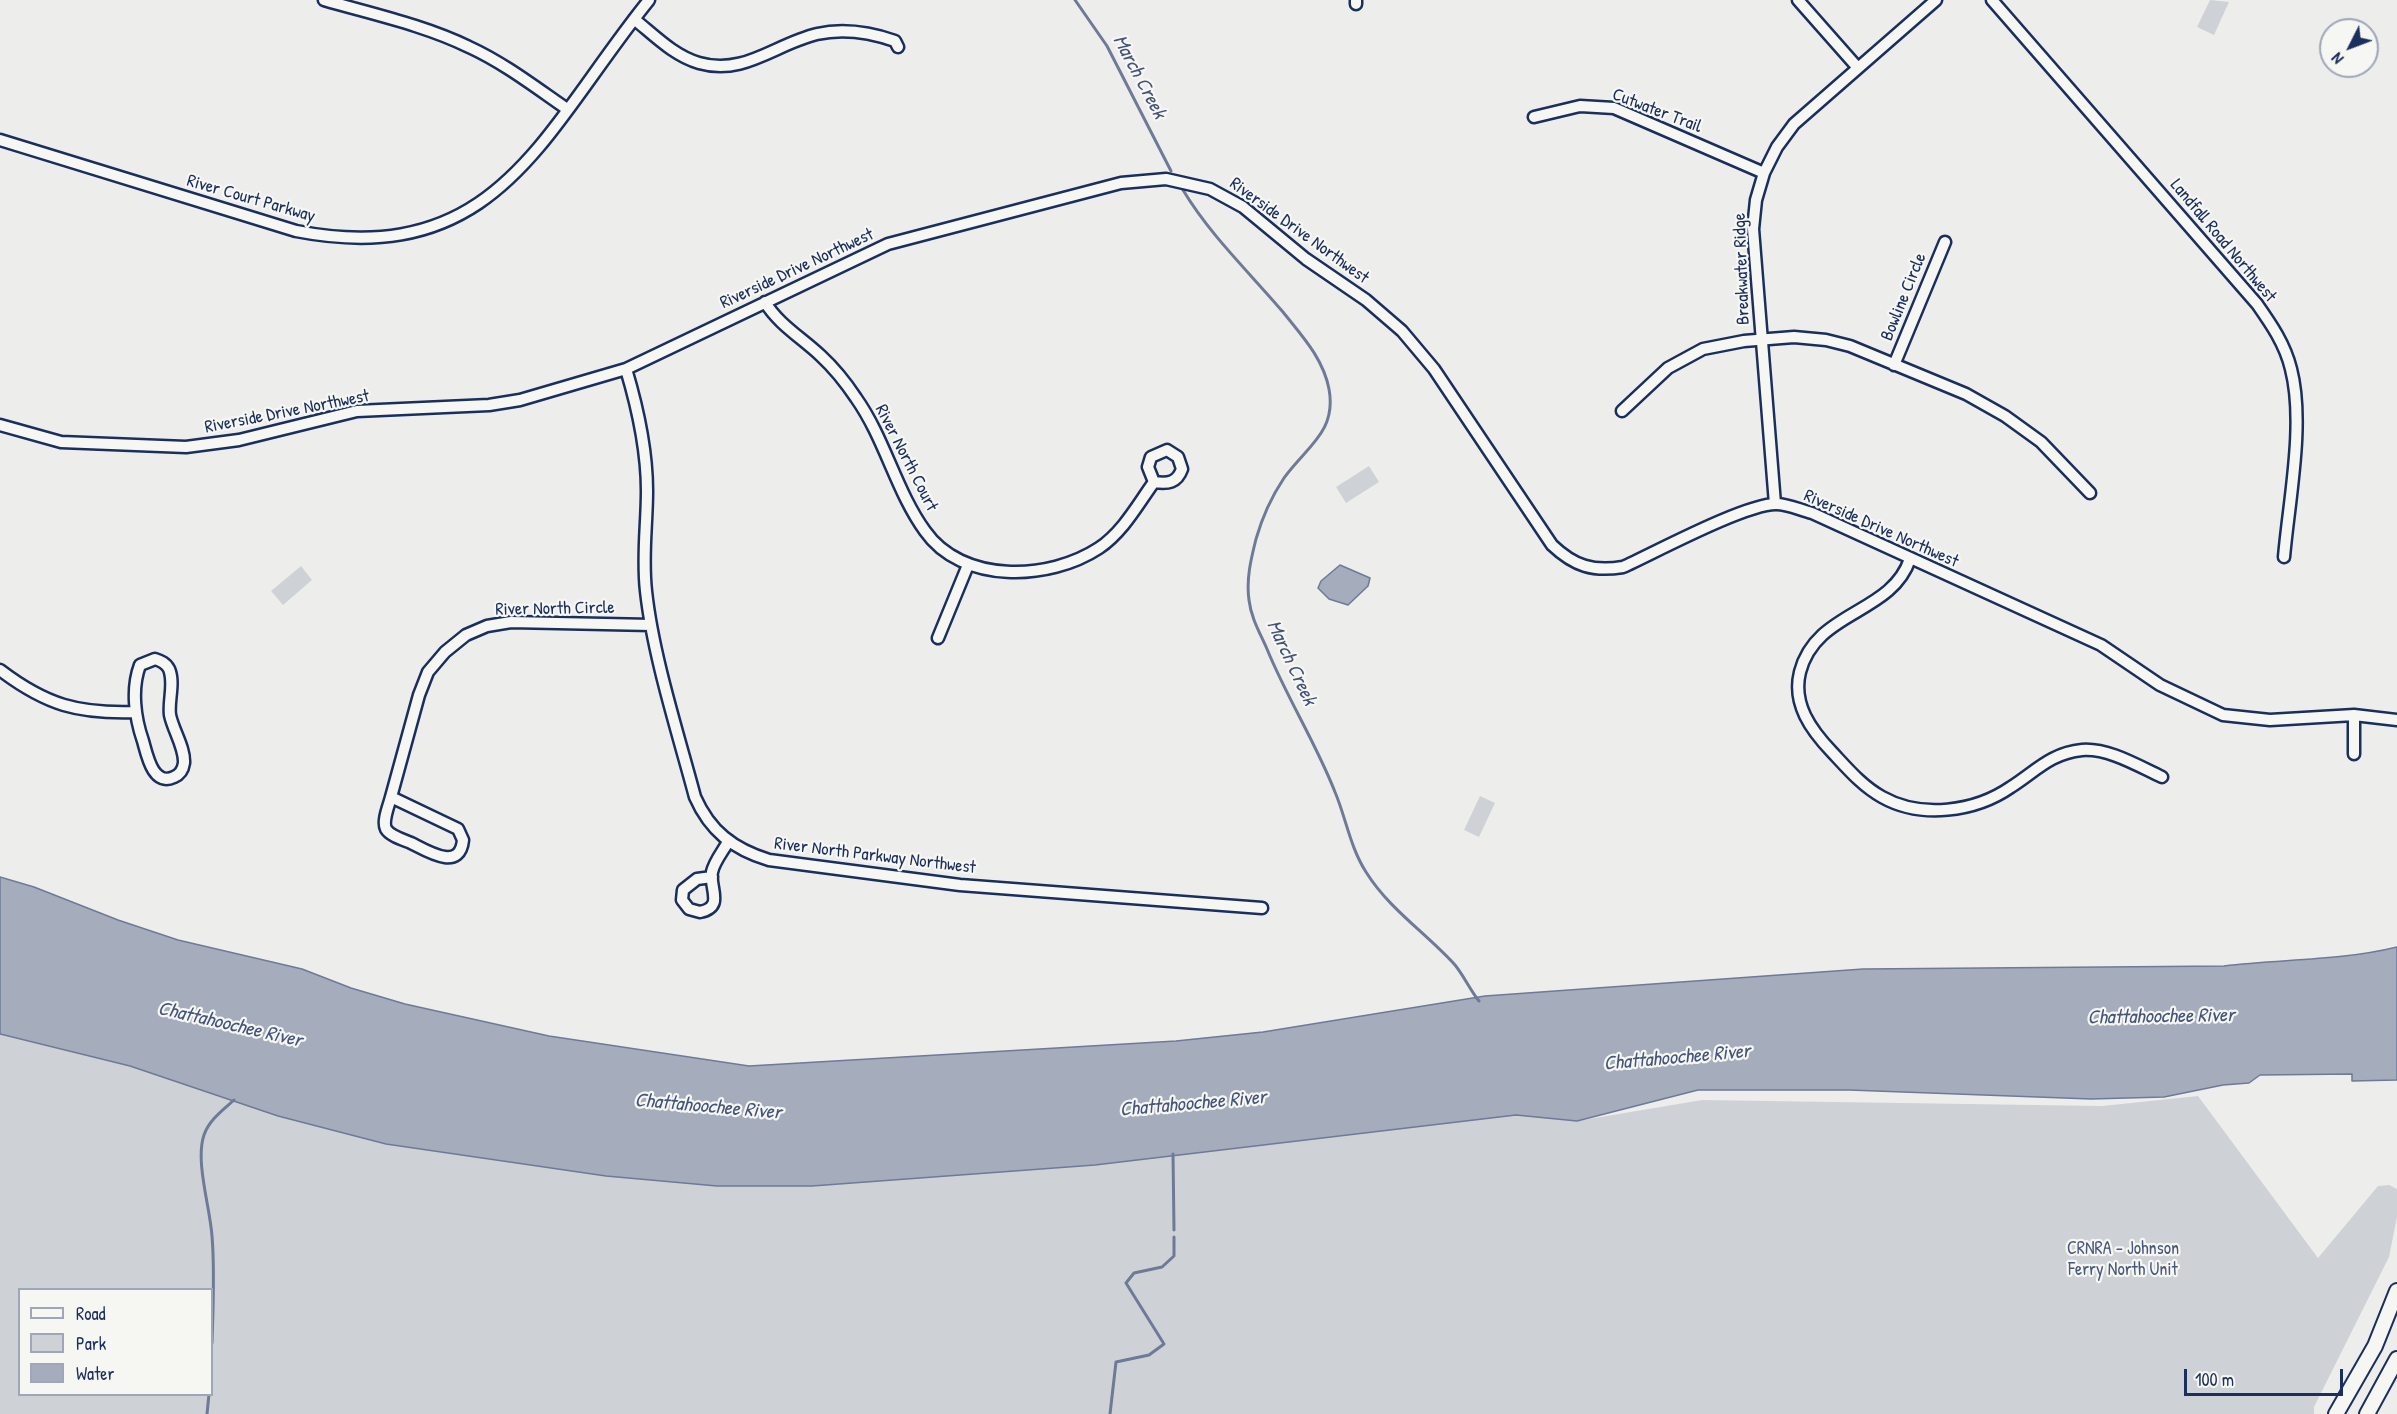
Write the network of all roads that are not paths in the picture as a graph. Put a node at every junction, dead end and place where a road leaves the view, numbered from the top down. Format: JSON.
{"nodes":[{"id":1,"x":324,"y":0,"type":"edge"},
{"id":2,"x":649,"y":0,"type":"edge"},
{"id":3,"x":1798,"y":0,"type":"edge"},
{"id":4,"x":1936,"y":0,"type":"edge"},
{"id":5,"x":1992,"y":0,"type":"edge"},
{"id":6,"x":634,"y":19,"type":"junction"},
{"id":7,"x":898,"y":47,"type":"dead end"},
{"id":8,"x":1858,"y":68,"type":"junction"},
{"id":9,"x":567,"y":109,"type":"junction"},
{"id":10,"x":1534,"y":117,"type":"dead end"},
{"id":11,"x":0,"y":140,"type":"edge"},
{"id":12,"x":1764,"y":173,"type":"junction"},
{"id":13,"x":1945,"y":242,"type":"dead end"},
{"id":14,"x":765,"y":302,"type":"junction"},
{"id":15,"x":1761,"y":340,"type":"junction"},
{"id":16,"x":1894,"y":364,"type":"junction"},
{"id":17,"x":626,"y":369,"type":"junction"},
{"id":18,"x":1622,"y":411,"type":"dead end"},
{"id":19,"x":0,"y":424,"type":"edge"},
{"id":20,"x":1154,"y":482,"type":"dead end"},
{"id":21,"x":2090,"y":493,"type":"dead end"},
{"id":22,"x":1775,"y":504,"type":"junction"},
{"id":23,"x":2284,"y":557,"type":"dead end"},
{"id":24,"x":1910,"y":559,"type":"junction"},
{"id":25,"x":968,"y":565,"type":"junction"},
{"id":26,"x":651,"y":625,"type":"junction"},
{"id":27,"x":938,"y":638,"type":"dead end"},
{"id":28,"x":0,"y":670,"type":"edge"},
{"id":29,"x":136,"y":712,"type":"junction"},
{"id":30,"x":2354,"y":715,"type":"junction"},
{"id":31,"x":2397,"y":720,"type":"edge"},
{"id":32,"x":2354,"y":754,"type":"dead end"},
{"id":33,"x":2162,"y":777,"type":"dead end"},
{"id":34,"x":391,"y":797,"type":"junction"},
{"id":35,"x":728,"y":842,"type":"junction"},
{"id":36,"x":712,"y":877,"type":"dead end"},
{"id":37,"x":1262,"y":908,"type":"dead end"},
{"id":38,"x":2397,"y":1291,"type":"edge"},
{"id":39,"x":2395,"y":1305,"type":"edge"},
{"id":40,"x":2397,"y":1359,"type":"edge"},
{"id":41,"x":2336,"y":1414,"type":"edge"},
{"id":42,"x":2367,"y":1414,"type":"edge"}],
"edges":[{"from":1,"to":9,"type":"street"},
{"from":2,"to":6,"type":"street","name":"River Court Parkway"},
{"from":3,"to":8,"type":"street"},
{"from":4,"to":8,"type":"street","name":"Breakwater Ridge"},
{"from":5,"to":23,"type":"street","name":"Landfall Road Northwest"},
{"from":6,"to":7,"type":"street"},
{"from":6,"to":9,"type":"street","name":"River Court Parkway"},
{"from":8,"to":12,"type":"street","name":"Breakwater Ridge"},
{"from":9,"to":11,"type":"street","name":"River Court Parkway"},
{"from":10,"to":12,"type":"street","name":"Cutwater Trail"},
{"from":12,"to":15,"type":"street","name":"Breakwater Ridge"},
{"from":13,"to":16,"type":"street","name":"Bowline Circle"},
{"from":14,"to":17,"type":"street","name":"Riverside Drive Northwest"},
{"from":14,"to":22,"type":"street","name":"Riverside Drive Northwest"},
{"from":14,"to":25,"type":"street","name":"River North Court"},
{"from":15,"to":16,"type":"street"},
{"from":15,"to":18,"type":"street"},
{"from":15,"to":22,"type":"street","name":"Breakwater Ridge"},
{"from":16,"to":21,"type":"street"},
{"from":17,"to":19,"type":"street","name":"Riverside Drive Northwest"},
{"from":17,"to":26,"type":"street","name":"River North Parkway Northwest"},
{"from":20,"to":25,"type":"street","name":"River North Court"},
{"from":22,"to":24,"type":"street","name":"Riverside Drive Northwest"},
{"from":24,"to":30,"type":"street","name":"Riverside Drive Northwest"},
{"from":24,"to":33,"type":"street"},
{"from":25,"to":27,"type":"street"},
{"from":26,"to":34,"type":"street","name":"River North Circle"},
{"from":26,"to":35,"type":"street","name":"River North Parkway Northwest"},
{"from":28,"to":29,"type":"street"},
{"from":29,"to":29,"type":"street"},
{"from":30,"to":31,"type":"street","name":"Riverside Drive Northwest"},
{"from":30,"to":32,"type":"street"},
{"from":34,"to":34,"type":"street","name":"River North Circle"},
{"from":35,"to":36,"type":"street"},
{"from":35,"to":37,"type":"street","name":"River North Parkway Northwest"},
{"from":38,"to":39,"type":"main road"},
{"from":39,"to":41,"type":"main road"},
{"from":40,"to":42,"type":"main road"}]}
